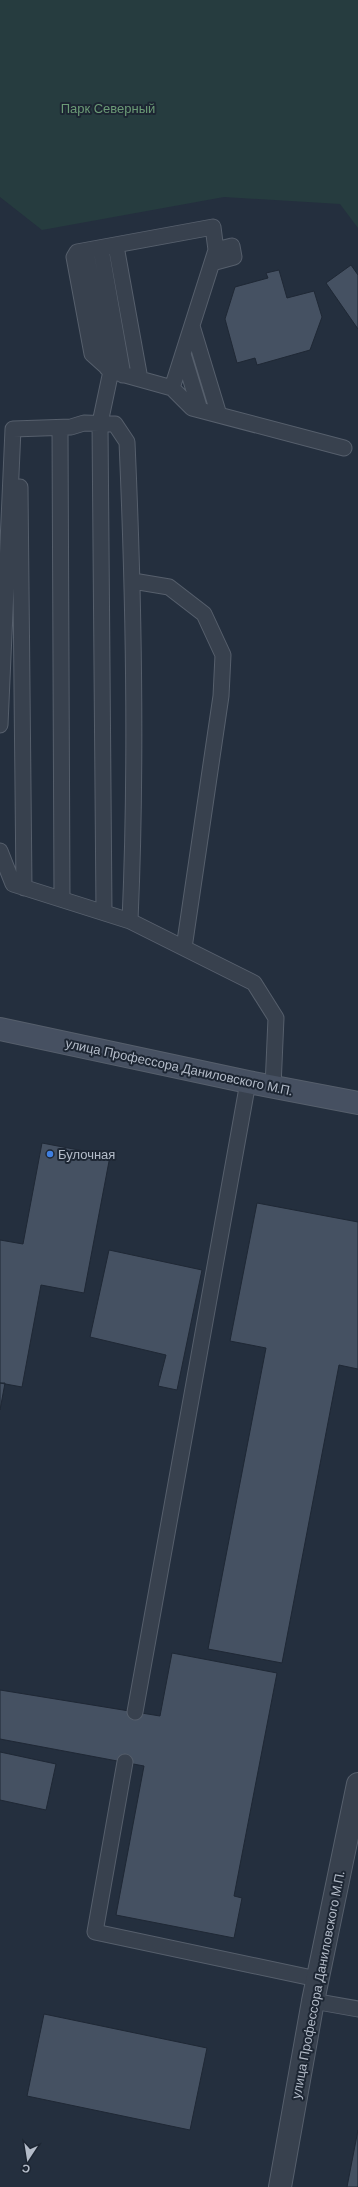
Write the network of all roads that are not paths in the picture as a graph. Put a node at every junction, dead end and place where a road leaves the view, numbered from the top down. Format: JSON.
{"nodes":[{"id":1,"x":116,"y":246,"type":"junction"},
{"id":2,"x":93,"y":250,"type":"junction"},
{"id":3,"x":192,"y":326,"type":"junction"},
{"id":4,"x":183,"y":354,"type":"junction"},
{"id":5,"x":114,"y":371,"type":"junction"},
{"id":6,"x":140,"y":379,"type":"junction"},
{"id":7,"x":176,"y":388,"type":"junction"},
{"id":8,"x":200,"y":410,"type":"junction"},
{"id":9,"x":219,"y":415,"type":"junction"},
{"id":10,"x":100,"y":423,"type":"junction"},
{"id":11,"x":60,"y":428,"type":"junction"},
{"id":12,"x":20,"y":429,"type":"junction"},
{"id":13,"x":344,"y":448,"type":"dead end"},
{"id":14,"x":133,"y":581,"type":"junction"},
{"id":15,"x":0,"y":725,"type":"edge"},
{"id":16,"x":0,"y":851,"type":"edge"},
{"id":17,"x":24,"y":888,"type":"junction"},
{"id":18,"x":62,"y":900,"type":"junction"},
{"id":19,"x":104,"y":912,"type":"junction"},
{"id":20,"x":130,"y":921,"type":"junction"},
{"id":21,"x":184,"y":948,"type":"junction"},
{"id":22,"x":0,"y":1029,"type":"edge"},
{"id":23,"x":248,"y":1082,"type":"junction"},
{"id":24,"x":274,"y":1087,"type":"junction"},
{"id":25,"x":358,"y":1103,"type":"edge"},
{"id":26,"x":135,"y":1712,"type":"dead end"},
{"id":27,"x":126,"y":1762,"type":"dead end"},
{"id":28,"x":358,"y":1784,"type":"edge"},
{"id":29,"x":317,"y":1980,"type":"junction"},
{"id":30,"x":313,"y":2001,"type":"junction"},
{"id":31,"x":358,"y":2009,"type":"edge"},
{"id":32,"x":280,"y":2187,"type":"edge"}],
"edges":[{"from":1,"to":2,"type":"lane"},
{"from":1,"to":3,"type":"lane"},
{"from":1,"to":6,"type":"lane"},
{"from":2,"to":5,"type":"lane"},
{"from":2,"to":5,"type":"lane"},
{"from":3,"to":4,"type":"lane"},
{"from":3,"to":9,"type":"lane"},
{"from":4,"to":7,"type":"lane"},
{"from":4,"to":8,"type":"lane"},
{"from":5,"to":6,"type":"lane"},
{"from":5,"to":10,"type":"lane"},
{"from":6,"to":7,"type":"lane"},
{"from":7,"to":8,"type":"lane"},
{"from":8,"to":9,"type":"lane"},
{"from":9,"to":13,"type":"lane"},
{"from":10,"to":11,"type":"lane"},
{"from":10,"to":14,"type":"lane"},
{"from":10,"to":19,"type":"lane"},
{"from":11,"to":12,"type":"lane"},
{"from":11,"to":18,"type":"lane"},
{"from":12,"to":15,"type":"lane"},
{"from":12,"to":17,"type":"lane"},
{"from":14,"to":20,"type":"lane"},
{"from":14,"to":21,"type":"lane"},
{"from":16,"to":17,"type":"lane"},
{"from":17,"to":18,"type":"lane"},
{"from":18,"to":19,"type":"lane"},
{"from":19,"to":20,"type":"lane"},
{"from":20,"to":21,"type":"lane"},
{"from":21,"to":24,"type":"lane"},
{"from":22,"to":23,"type":"main road","name":"улица Профессора Даниловского М.П."},
{"from":23,"to":24,"type":"main road","name":"улица Профессора Даниловского М.П."},
{"from":23,"to":26,"type":"lane"},
{"from":24,"to":25,"type":"main road","name":"улица Профессора Даниловского М.П."},
{"from":27,"to":29,"type":"lane"},
{"from":28,"to":29,"type":"street","name":"улица Профессора Даниловского М.П."},
{"from":29,"to":30,"type":"street","name":"улица Профессора Даниловского М.П."},
{"from":30,"to":31,"type":"lane"},
{"from":30,"to":32,"type":"street","name":"улица Профессора Даниловского М.П."}]}
